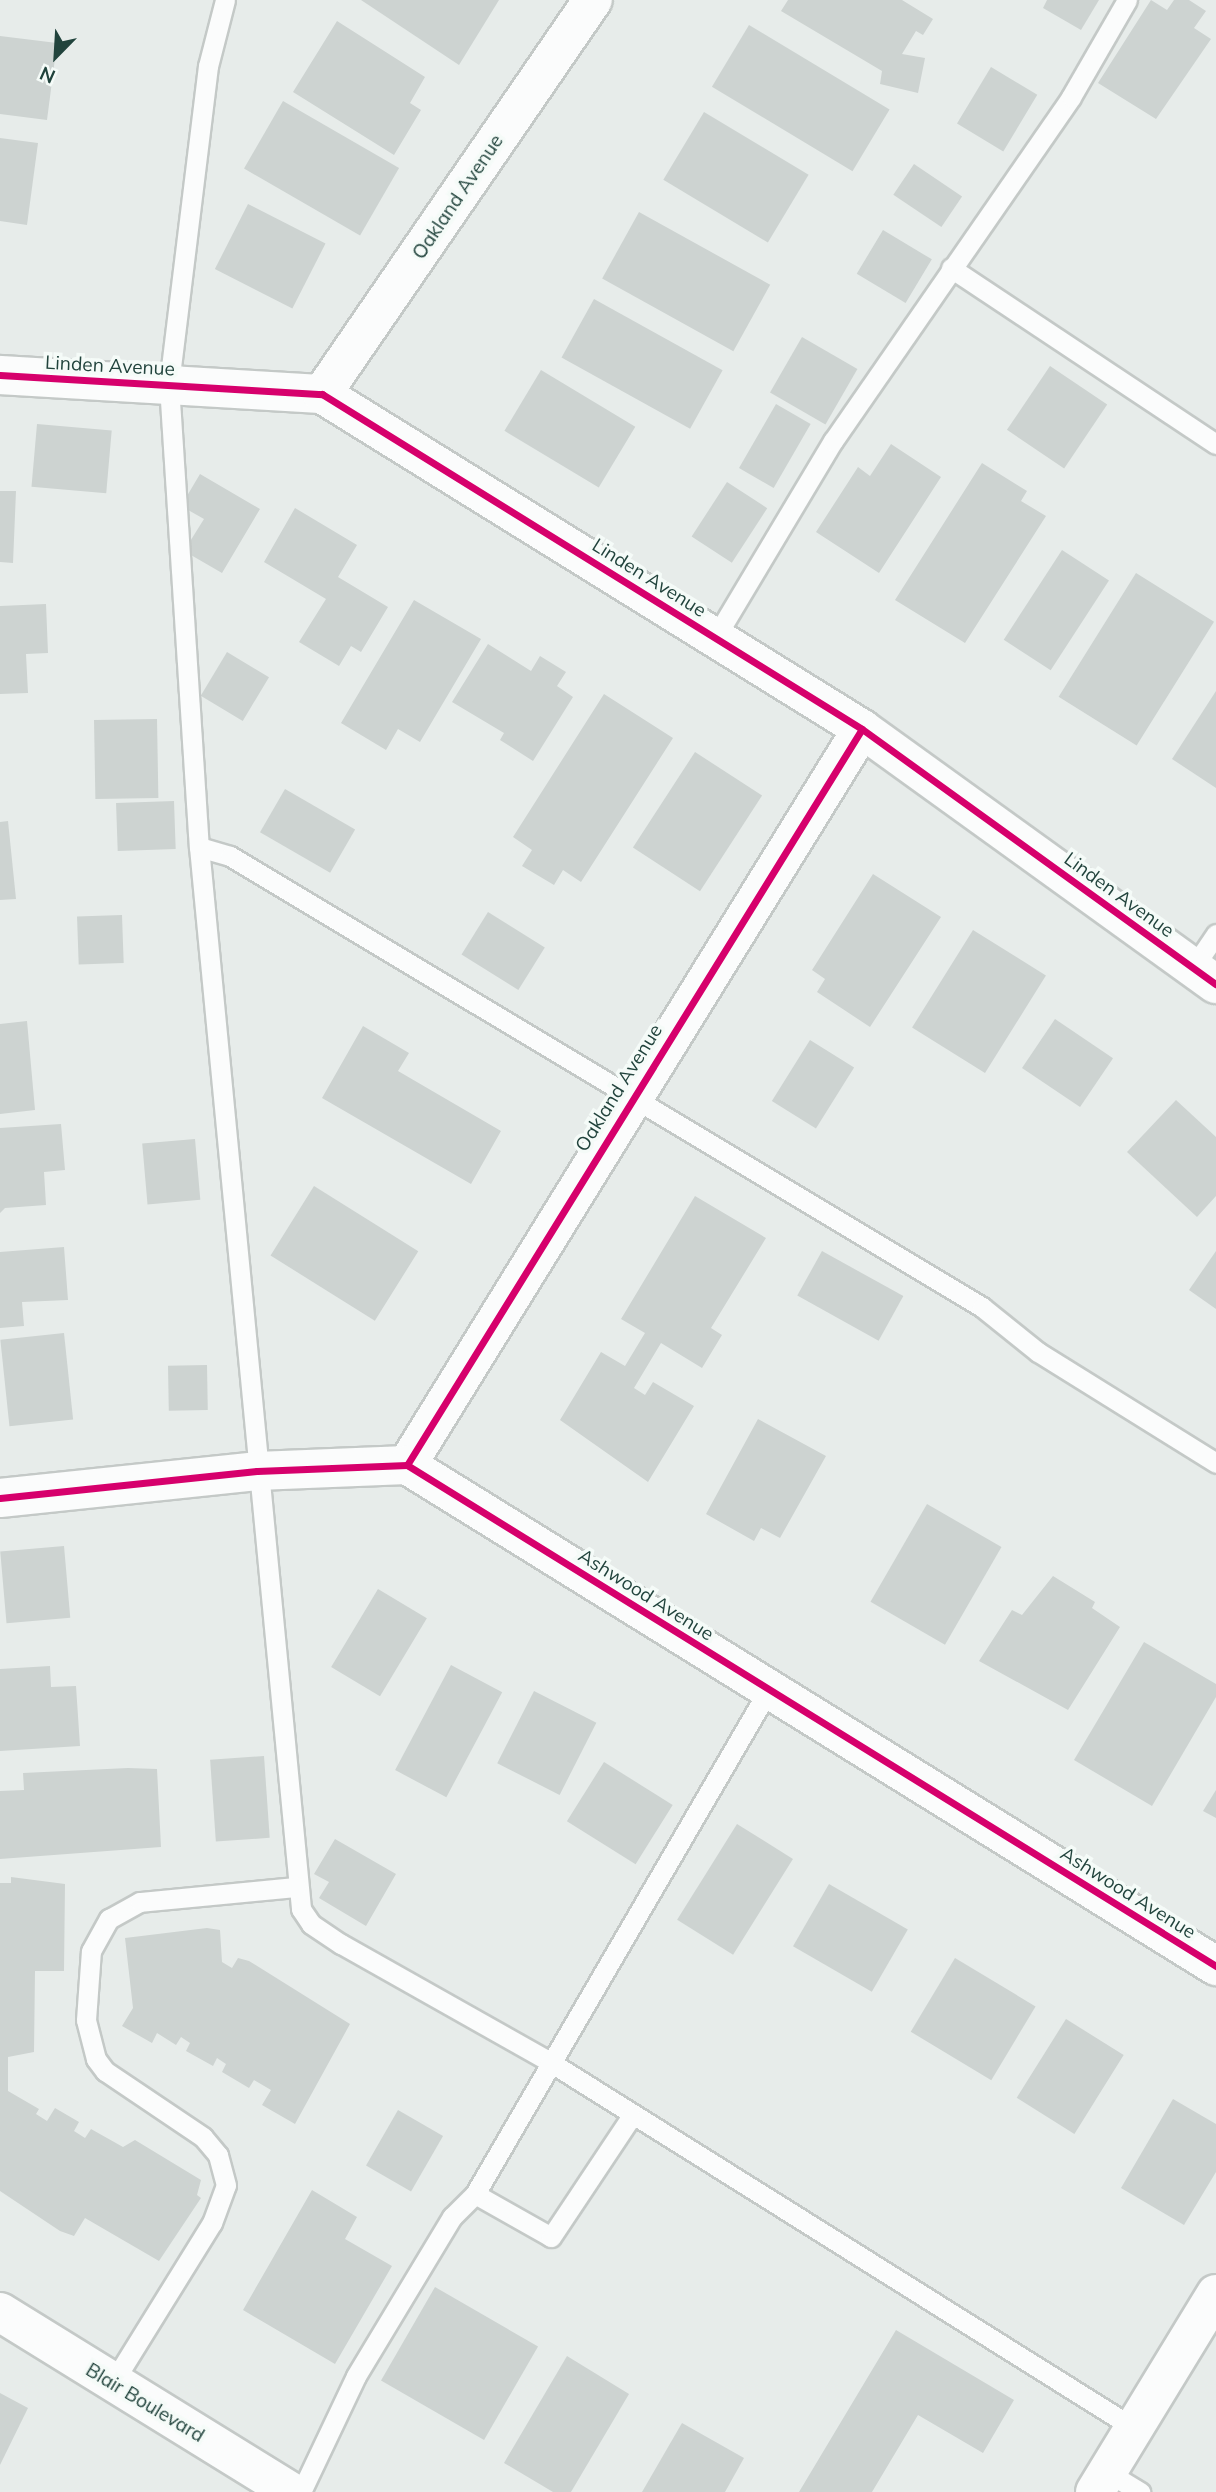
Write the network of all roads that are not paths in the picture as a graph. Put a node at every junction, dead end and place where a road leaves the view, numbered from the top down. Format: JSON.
{"nodes":[{"id":1,"x":225,"y":0,"type":"edge"},
{"id":2,"x":593,"y":0,"type":"edge"},
{"id":3,"x":1127,"y":0,"type":"edge"},
{"id":4,"x":951,"y":268,"type":"junction"},
{"id":5,"x":0,"y":375,"type":"edge"},
{"id":6,"x":169,"y":385,"type":"junction"},
{"id":7,"x":322,"y":394,"type":"junction"},
{"id":8,"x":1216,"y":444,"type":"edge"},
{"id":9,"x":715,"y":638,"type":"junction"},
{"id":10,"x":862,"y":729,"type":"junction"},
{"id":11,"x":199,"y":847,"type":"junction"},
{"id":12,"x":1216,"y":934,"type":"edge"},
{"id":13,"x":1205,"y":976,"type":"edge"},
{"id":14,"x":631,"y":1097,"type":"junction"},
{"id":15,"x":1216,"y":1463,"type":"edge"},
{"id":16,"x":407,"y":1465,"type":"junction"},
{"id":17,"x":257,"y":1471,"type":"junction"},
{"id":18,"x":0,"y":1498,"type":"edge"},
{"id":19,"x":769,"y":1689,"type":"junction"},
{"id":20,"x":296,"y":1887,"type":"junction"},
{"id":21,"x":1216,"y":1966,"type":"edge"},
{"id":22,"x":550,"y":2062,"type":"junction"},
{"id":23,"x":631,"y":2117,"type":"junction"},
{"id":24,"x":475,"y":2194,"type":"junction"},
{"id":25,"x":1216,"y":2294,"type":"edge"},
{"id":26,"x":0,"y":2312,"type":"edge"},
{"id":27,"x":112,"y":2384,"type":"junction"},
{"id":28,"x":1134,"y":2428,"type":"junction"},
{"id":29,"x":1101,"y":2482,"type":"edge"},
{"id":30,"x":290,"y":2492,"type":"edge"},
{"id":31,"x":301,"y":2492,"type":"edge"},
{"id":32,"x":1140,"y":2492,"type":"edge"}],
"edges":[{"from":1,"to":6,"type":"lane"},
{"from":2,"to":7,"type":"street","name":"Oakland Avenue"},
{"from":3,"to":4,"type":"lane"},
{"from":4,"to":8,"type":"lane"},
{"from":4,"to":9,"type":"lane"},
{"from":5,"to":6,"type":"street","name":"Linden Avenue"},
{"from":6,"to":7,"type":"street","name":"Linden Avenue"},
{"from":6,"to":11,"type":"lane"},
{"from":7,"to":9,"type":"street","name":"Linden Avenue"},
{"from":9,"to":10,"type":"street","name":"Linden Avenue"},
{"from":10,"to":13,"type":"street","name":"Linden Avenue"},
{"from":10,"to":14,"type":"street","name":"Oakland Avenue"},
{"from":11,"to":14,"type":"lane"},
{"from":11,"to":17,"type":"lane"},
{"from":12,"to":13,"type":"lane"},
{"from":14,"to":15,"type":"lane"},
{"from":14,"to":16,"type":"street","name":"Oakland Avenue"},
{"from":16,"to":17,"type":"street"},
{"from":16,"to":19,"type":"street","name":"Ashwood Avenue"},
{"from":17,"to":18,"type":"street"},
{"from":17,"to":20,"type":"lane"},
{"from":19,"to":21,"type":"street","name":"Ashwood Avenue"},
{"from":19,"to":22,"type":"lane"},
{"from":20,"to":22,"type":"lane"},
{"from":20,"to":27,"type":"lane"},
{"from":22,"to":23,"type":"lane"},
{"from":22,"to":24,"type":"lane"},
{"from":23,"to":24,"type":"lane"},
{"from":23,"to":28,"type":"lane"},
{"from":24,"to":31,"type":"lane"},
{"from":25,"to":28,"type":"street"},
{"from":26,"to":27,"type":"street","name":"Blair Boulevard"},
{"from":27,"to":30,"type":"street","name":"Blair Boulevard"},
{"from":28,"to":29,"type":"street"},
{"from":29,"to":32,"type":"lane"}]}
